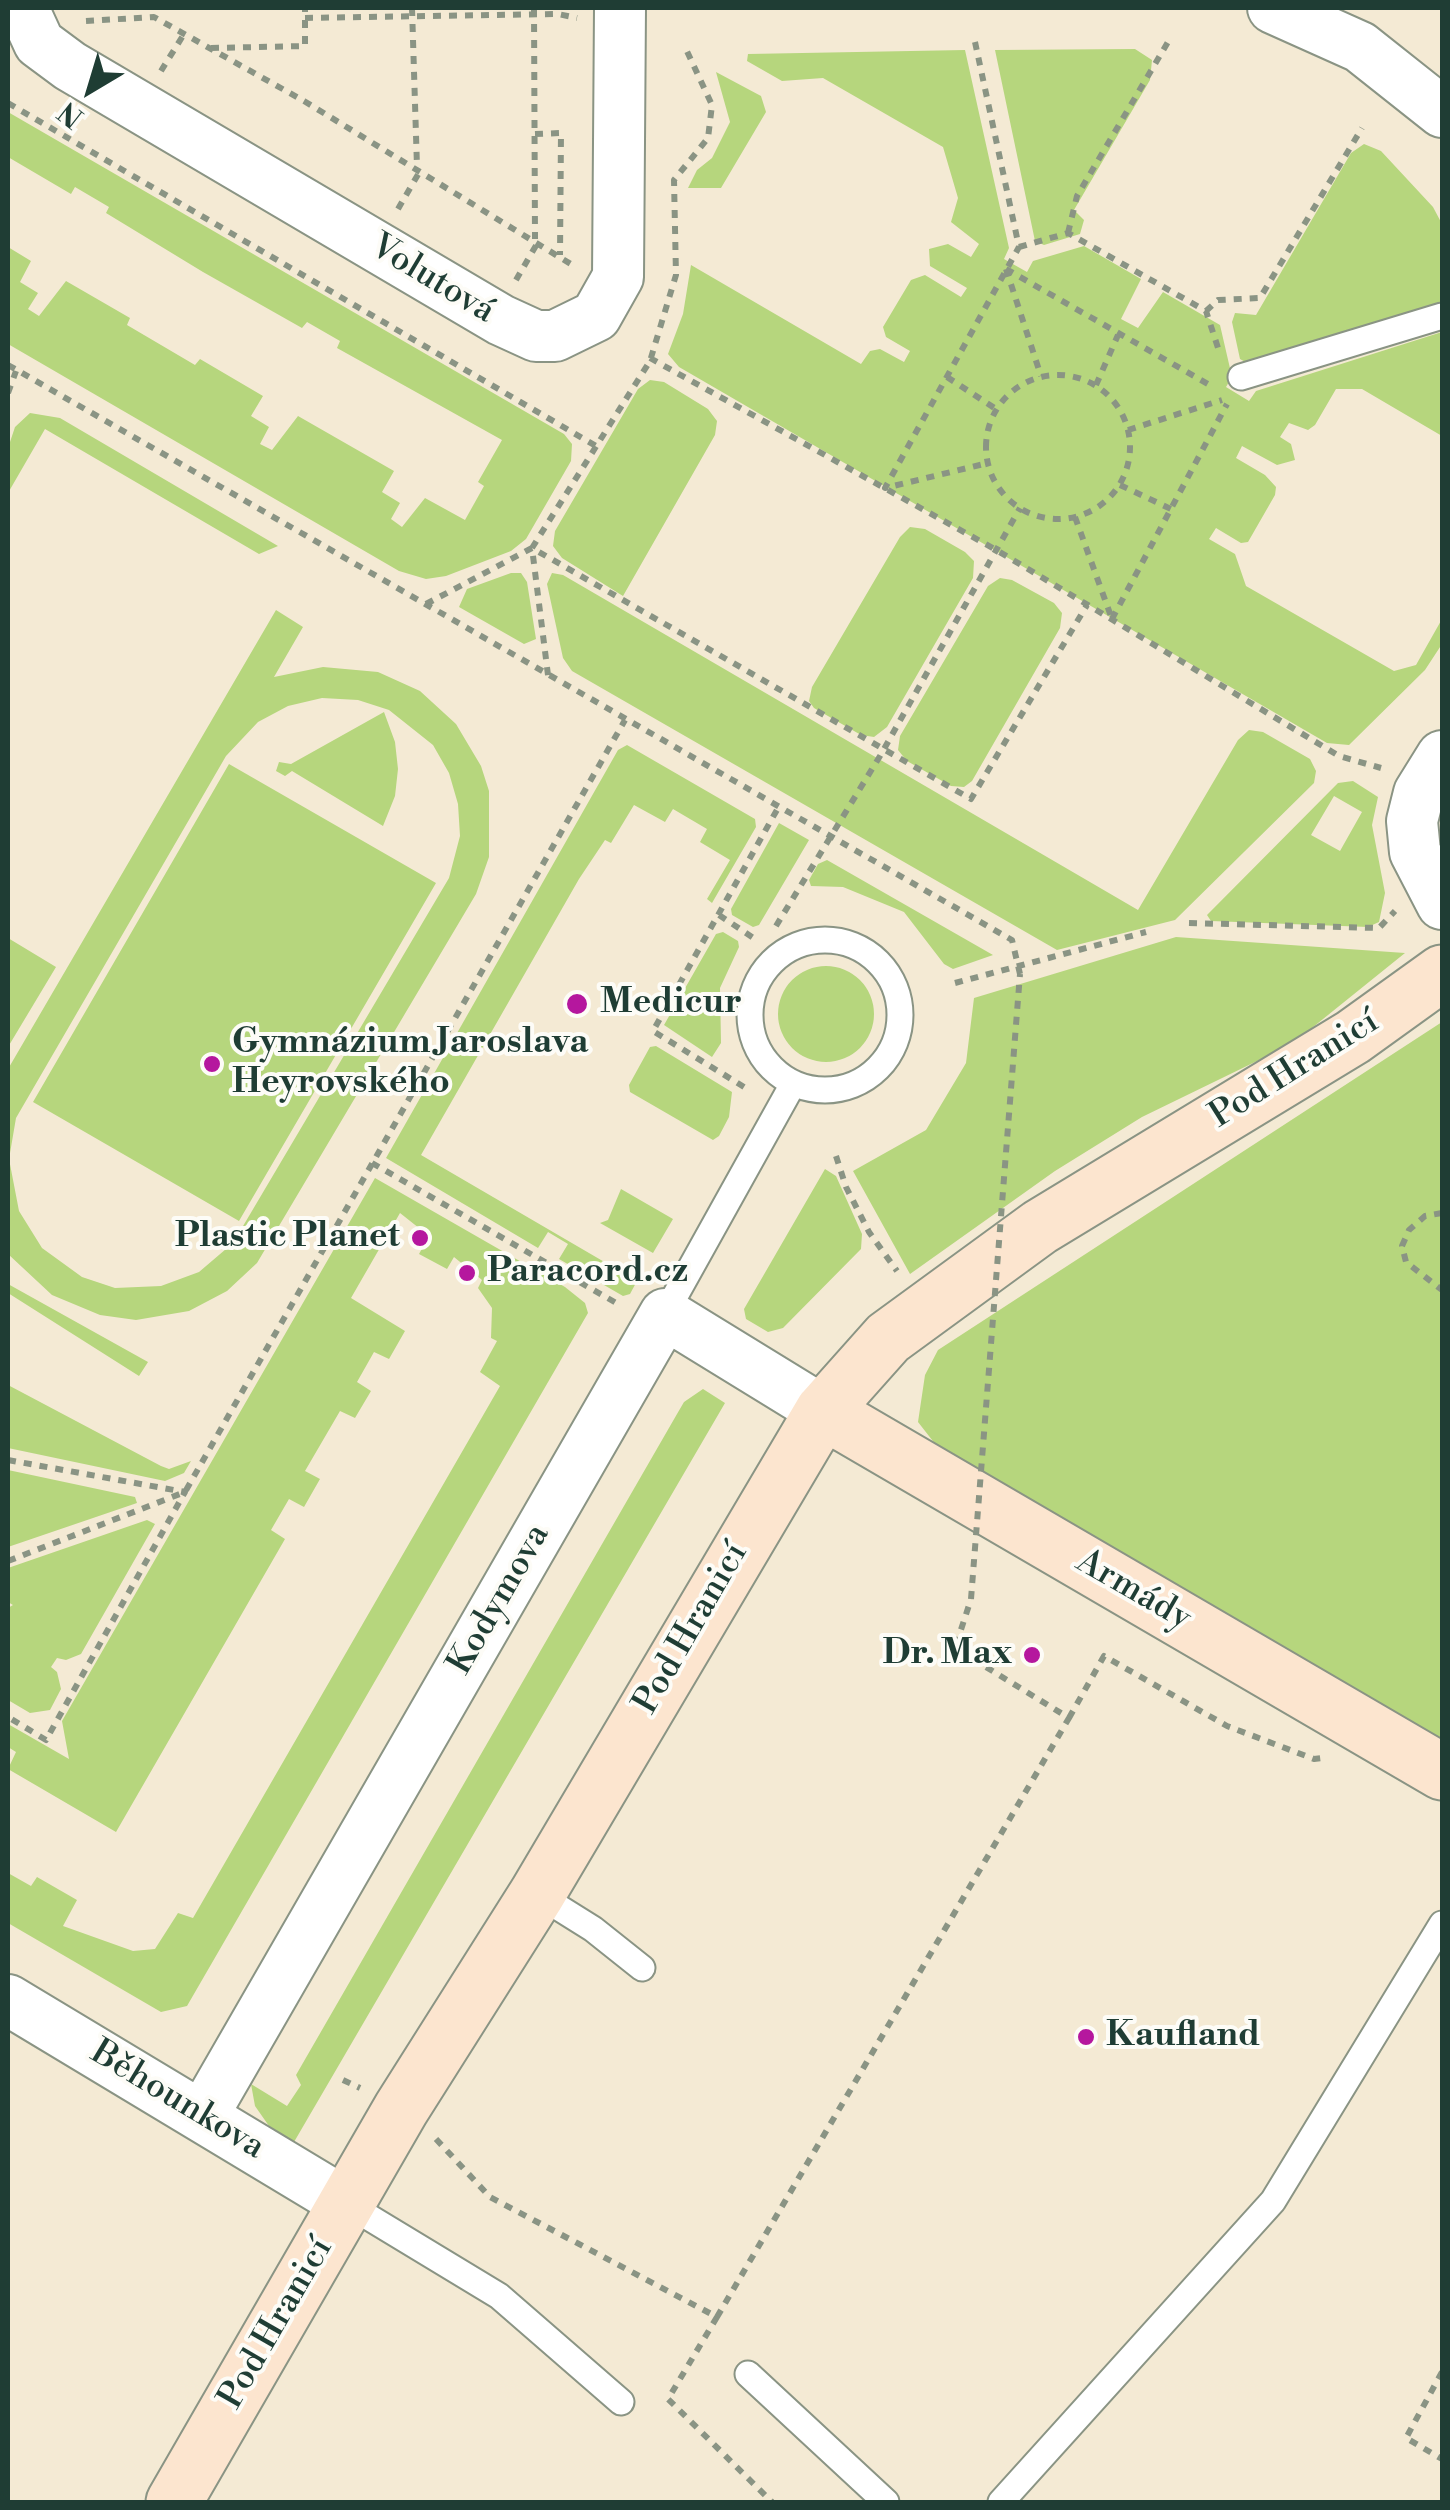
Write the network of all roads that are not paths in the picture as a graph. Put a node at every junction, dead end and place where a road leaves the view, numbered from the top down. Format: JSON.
{"nodes":[{"id":1,"x":22,"y":8,"type":"edge"},
{"id":2,"x":1272,"y":8,"type":"edge"},
{"id":3,"x":602,"y":16,"type":"edge"},
{"id":4,"x":1442,"y":112,"type":"edge"},
{"id":5,"x":1442,"y":316,"type":"edge"},
{"id":6,"x":1236,"y":387,"type":"road end"},
{"id":7,"x":1442,"y":756,"type":"edge"},
{"id":8,"x":1442,"y":904,"type":"edge"},
{"id":9,"x":1442,"y":973,"type":"edge"},
{"id":10,"x":793,"y":1084,"type":"junction"},
{"id":11,"x":662,"y":1320,"type":"junction"},
{"id":12,"x":823,"y":1410,"type":"junction"},
{"id":13,"x":1442,"y":1772,"type":"edge"},
{"id":14,"x":537,"y":1894,"type":"junction"},
{"id":15,"x":1442,"y":1924,"type":"edge"},
{"id":16,"x":642,"y":1968,"type":"dead end"},
{"id":17,"x":8,"y":2000,"type":"edge"},
{"id":18,"x":204,"y":2115,"type":"junction"},
{"id":19,"x":347,"y":2204,"type":"junction"},
{"id":20,"x":748,"y":2374,"type":"dead end"},
{"id":21,"x":621,"y":2402,"type":"dead end"},
{"id":22,"x":174,"y":2502,"type":"edge"},
{"id":23,"x":886,"y":2502,"type":"edge"},
{"id":24,"x":1002,"y":2502,"type":"edge"}],
"edges":[{"from":1,"to":3,"type":"street","name":"Volutová"},
{"from":2,"to":4,"type":"street"},
{"from":5,"to":6,"type":"lane"},
{"from":7,"to":8,"type":"street"},
{"from":9,"to":12,"type":"street","name":"Pod Hranicí"},
{"from":10,"to":10,"type":"lane"},
{"from":10,"to":11,"type":"lane","name":"Kodymova"},
{"from":11,"to":12,"type":"street"},
{"from":11,"to":18,"type":"street","name":"Kodymova"},
{"from":12,"to":13,"type":"street","name":"Armády"},
{"from":12,"to":14,"type":"street","name":"Pod Hranicí"},
{"from":14,"to":16,"type":"lane"},
{"from":14,"to":19,"type":"street","name":"Pod Hranicí"},
{"from":15,"to":24,"type":"lane"},
{"from":17,"to":18,"type":"street","name":"Běhounkova"},
{"from":18,"to":19,"type":"street","name":"Běhounkova"},
{"from":19,"to":21,"type":"lane"},
{"from":19,"to":22,"type":"street","name":"Pod Hranicí"},
{"from":20,"to":23,"type":"lane"}]}
